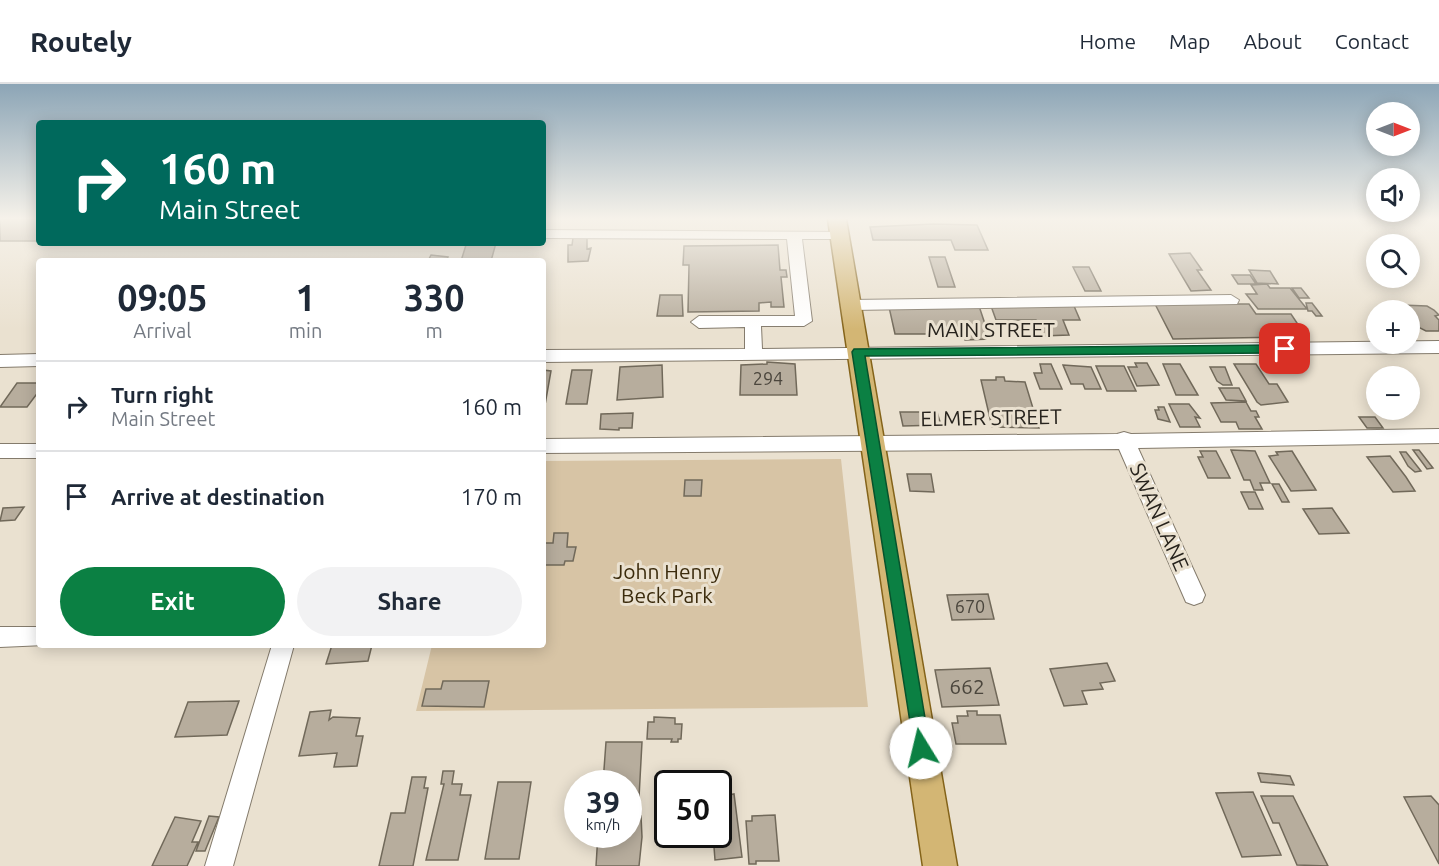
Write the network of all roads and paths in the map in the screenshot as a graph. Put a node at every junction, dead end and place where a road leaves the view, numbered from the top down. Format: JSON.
{"nodes":[{"id":1,"x":796,"y":255,"type":"edge"},
{"id":2,"x":843,"y":255,"type":"edge"},
{"id":3,"x":1231,"y":300,"type":"dead end"},
{"id":4,"x":851,"y":305,"type":"junction"},
{"id":5,"x":753,"y":321,"type":"junction"},
{"id":6,"x":699,"y":322,"type":"dead end"},
{"id":7,"x":1439,"y":347,"type":"edge"},
{"id":8,"x":858,"y":352,"type":"junction"},
{"id":9,"x":754,"y":353,"type":"junction"},
{"id":10,"x":546,"y":356,"type":"edge"},
{"id":11,"x":36,"y":360,"type":"edge"},
{"id":12,"x":0,"y":361,"type":"edge"},
{"id":13,"x":1439,"y":436,"type":"edge"},
{"id":14,"x":1124,"y":440,"type":"junction"},
{"id":15,"x":873,"y":442,"type":"junction"},
{"id":16,"x":546,"y":446,"type":"edge"},
{"id":17,"x":0,"y":451,"type":"edge"},
{"id":18,"x":36,"y":451,"type":"edge"},
{"id":19,"x":1194,"y":595,"type":"dead end"},
{"id":20,"x":0,"y":637,"type":"edge"},
{"id":21,"x":36,"y":637,"type":"edge"},
{"id":22,"x":282,"y":648,"type":"edge"},
{"id":23,"x":219,"y":866,"type":"edge"},
{"id":24,"x":940,"y":866,"type":"edge"}],
"edges":[{"from":1,"to":5,"type":"street"},
{"from":2,"to":4,"type":"main road"},
{"from":3,"to":4,"type":"street"},
{"from":4,"to":8,"type":"main road"},
{"from":5,"to":6,"type":"street"},
{"from":5,"to":9,"type":"street"},
{"from":7,"to":8,"type":"street","name":"MAIN STREET"},
{"from":8,"to":9,"type":"street","name":"MAIN STREET"},
{"from":8,"to":15,"type":"main road"},
{"from":9,"to":10,"type":"street","name":"MAIN STREET"},
{"from":11,"to":12,"type":"street"},
{"from":13,"to":14,"type":"street","name":"ELMER STREET"},
{"from":14,"to":15,"type":"street","name":"ELMER STREET"},
{"from":14,"to":19,"type":"street","name":"SWAN LANE"},
{"from":15,"to":16,"type":"street","name":"ELMER STREET"},
{"from":15,"to":24,"type":"main road"},
{"from":17,"to":18,"type":"street"},
{"from":20,"to":21,"type":"street"},
{"from":22,"to":23,"type":"street"}]}
